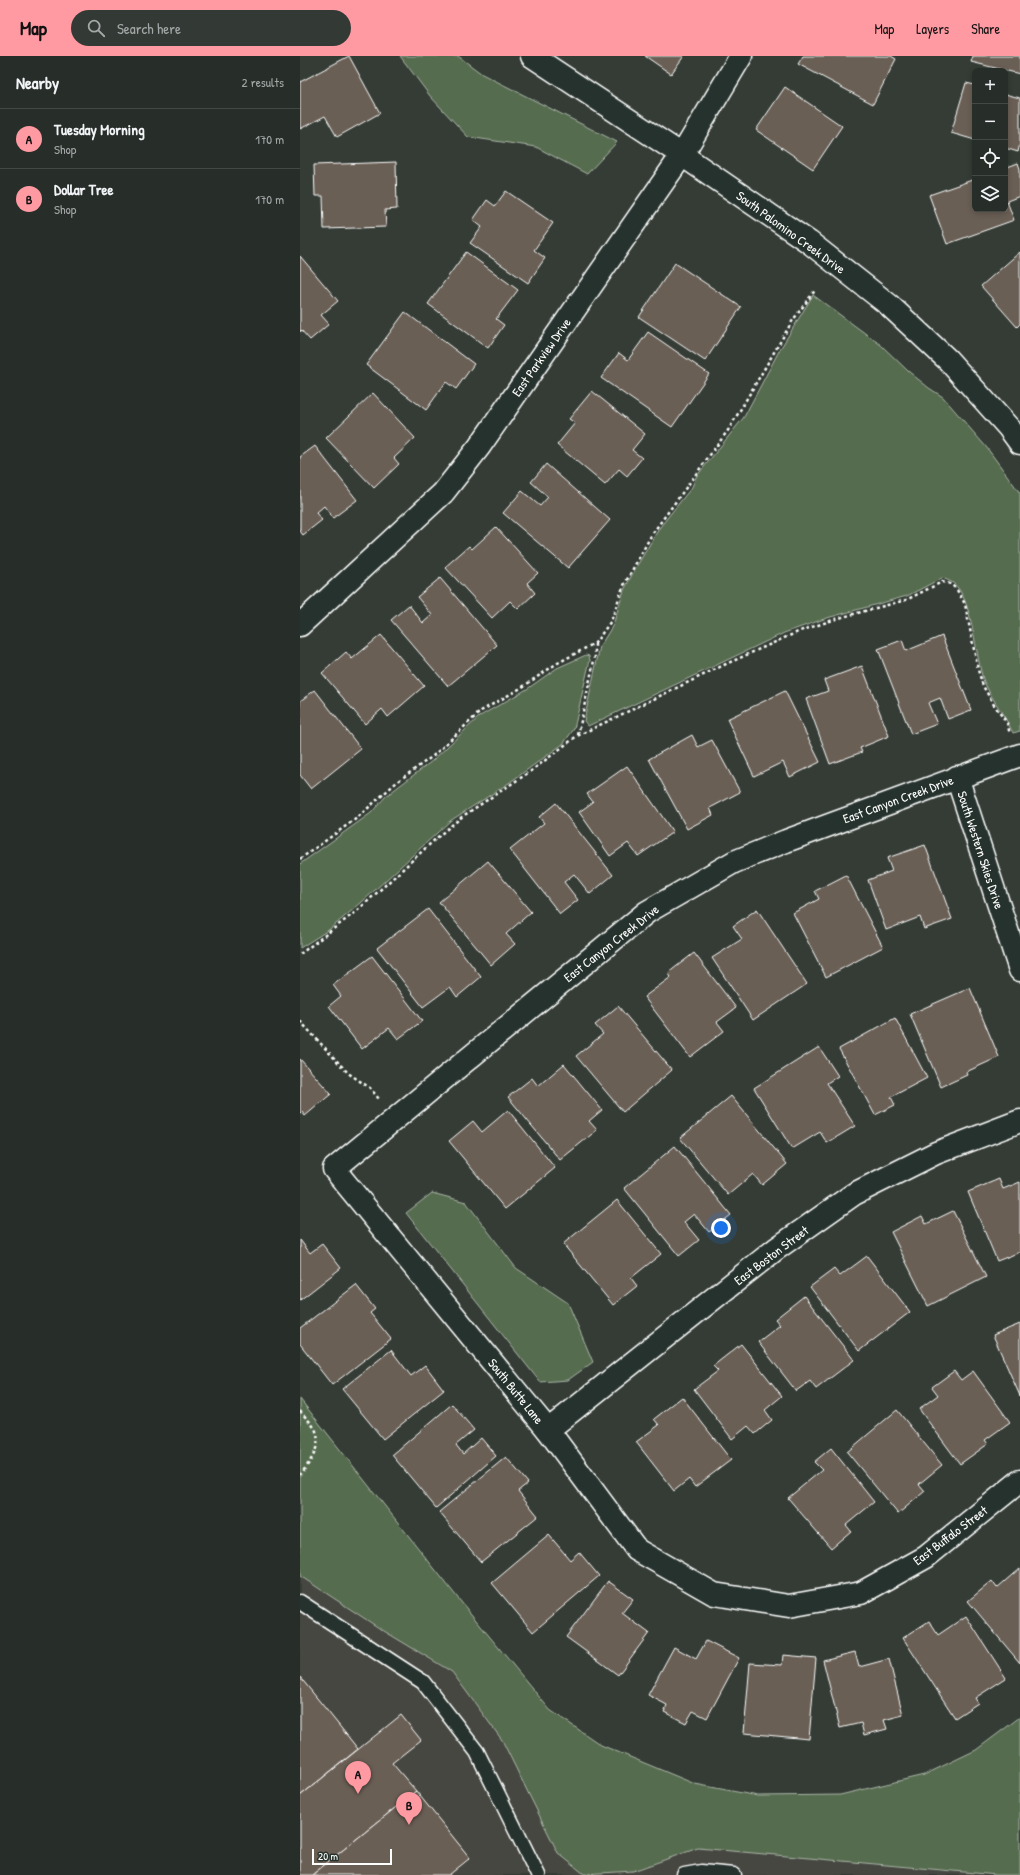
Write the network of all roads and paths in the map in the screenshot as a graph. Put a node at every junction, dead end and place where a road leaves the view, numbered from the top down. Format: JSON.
{"nodes":[{"id":1,"x":532,"y":56,"type":"edge"},
{"id":2,"x":741,"y":56,"type":"edge"},
{"id":3,"x":682,"y":155,"type":"junction"},
{"id":4,"x":816,"y":289,"type":"dead end"},
{"id":5,"x":1016,"y":430,"type":"edge"},
{"id":6,"x":300,"y":625,"type":"edge"},
{"id":7,"x":595,"y":643,"type":"junction"},
{"id":8,"x":577,"y":736,"type":"junction"},
{"id":9,"x":1015,"y":746,"type":"edge"},
{"id":10,"x":957,"y":777,"type":"junction"},
{"id":11,"x":300,"y":859,"type":"edge"},
{"id":12,"x":300,"y":954,"type":"edge"},
{"id":13,"x":1020,"y":970,"type":"edge"},
{"id":14,"x":300,"y":1020,"type":"edge"},
{"id":15,"x":380,"y":1100,"type":"dead end"},
{"id":16,"x":1020,"y":1121,"type":"edge"},
{"id":17,"x":334,"y":1169,"type":"joint"},
{"id":18,"x":300,"y":1411,"type":"edge"},
{"id":19,"x":548,"y":1430,"type":"junction"},
{"id":20,"x":300,"y":1475,"type":"edge"},
{"id":21,"x":1020,"y":1481,"type":"edge"},
{"id":22,"x":714,"y":1594,"type":"joint"},
{"id":23,"x":300,"y":1602,"type":"edge"},
{"id":24,"x":538,"y":1875,"type":"edge"},
{"id":25,"x":684,"y":1875,"type":"edge"},
{"id":26,"x":734,"y":1875,"type":"edge"}],
"edges":[{"from":1,"to":3,"type":"street","name":"South Palomino Creek Drive"},
{"from":2,"to":3,"type":"street","name":"East Parkview Drive"},
{"from":3,"to":5,"type":"street","name":"South Palomino Creek Drive"},
{"from":3,"to":6,"type":"street","name":"East Parkview Drive"},
{"from":4,"to":7,"type":"path"},
{"from":7,"to":8,"type":"path"},
{"from":7,"to":11,"type":"path"},
{"from":8,"to":9,"type":"path"},
{"from":8,"to":12,"type":"path"},
{"from":9,"to":10,"type":"street","name":"East Canyon Creek Drive"},
{"from":10,"to":13,"type":"street","name":"South Western Skies Drive"},
{"from":10,"to":17,"type":"street","name":"East Canyon Creek Drive"},
{"from":14,"to":15,"type":"path"},
{"from":16,"to":19,"type":"street","name":"East Boston Street"},
{"from":17,"to":19,"type":"street","name":"South Butte Lane"},
{"from":18,"to":20,"type":"path"},
{"from":19,"to":22,"type":"street","name":"South Butte Lane"},
{"from":21,"to":22,"type":"street","name":"East Buffalo Street"},
{"from":23,"to":24,"type":"lane"},
{"from":25,"to":26,"type":"lane"}]}
